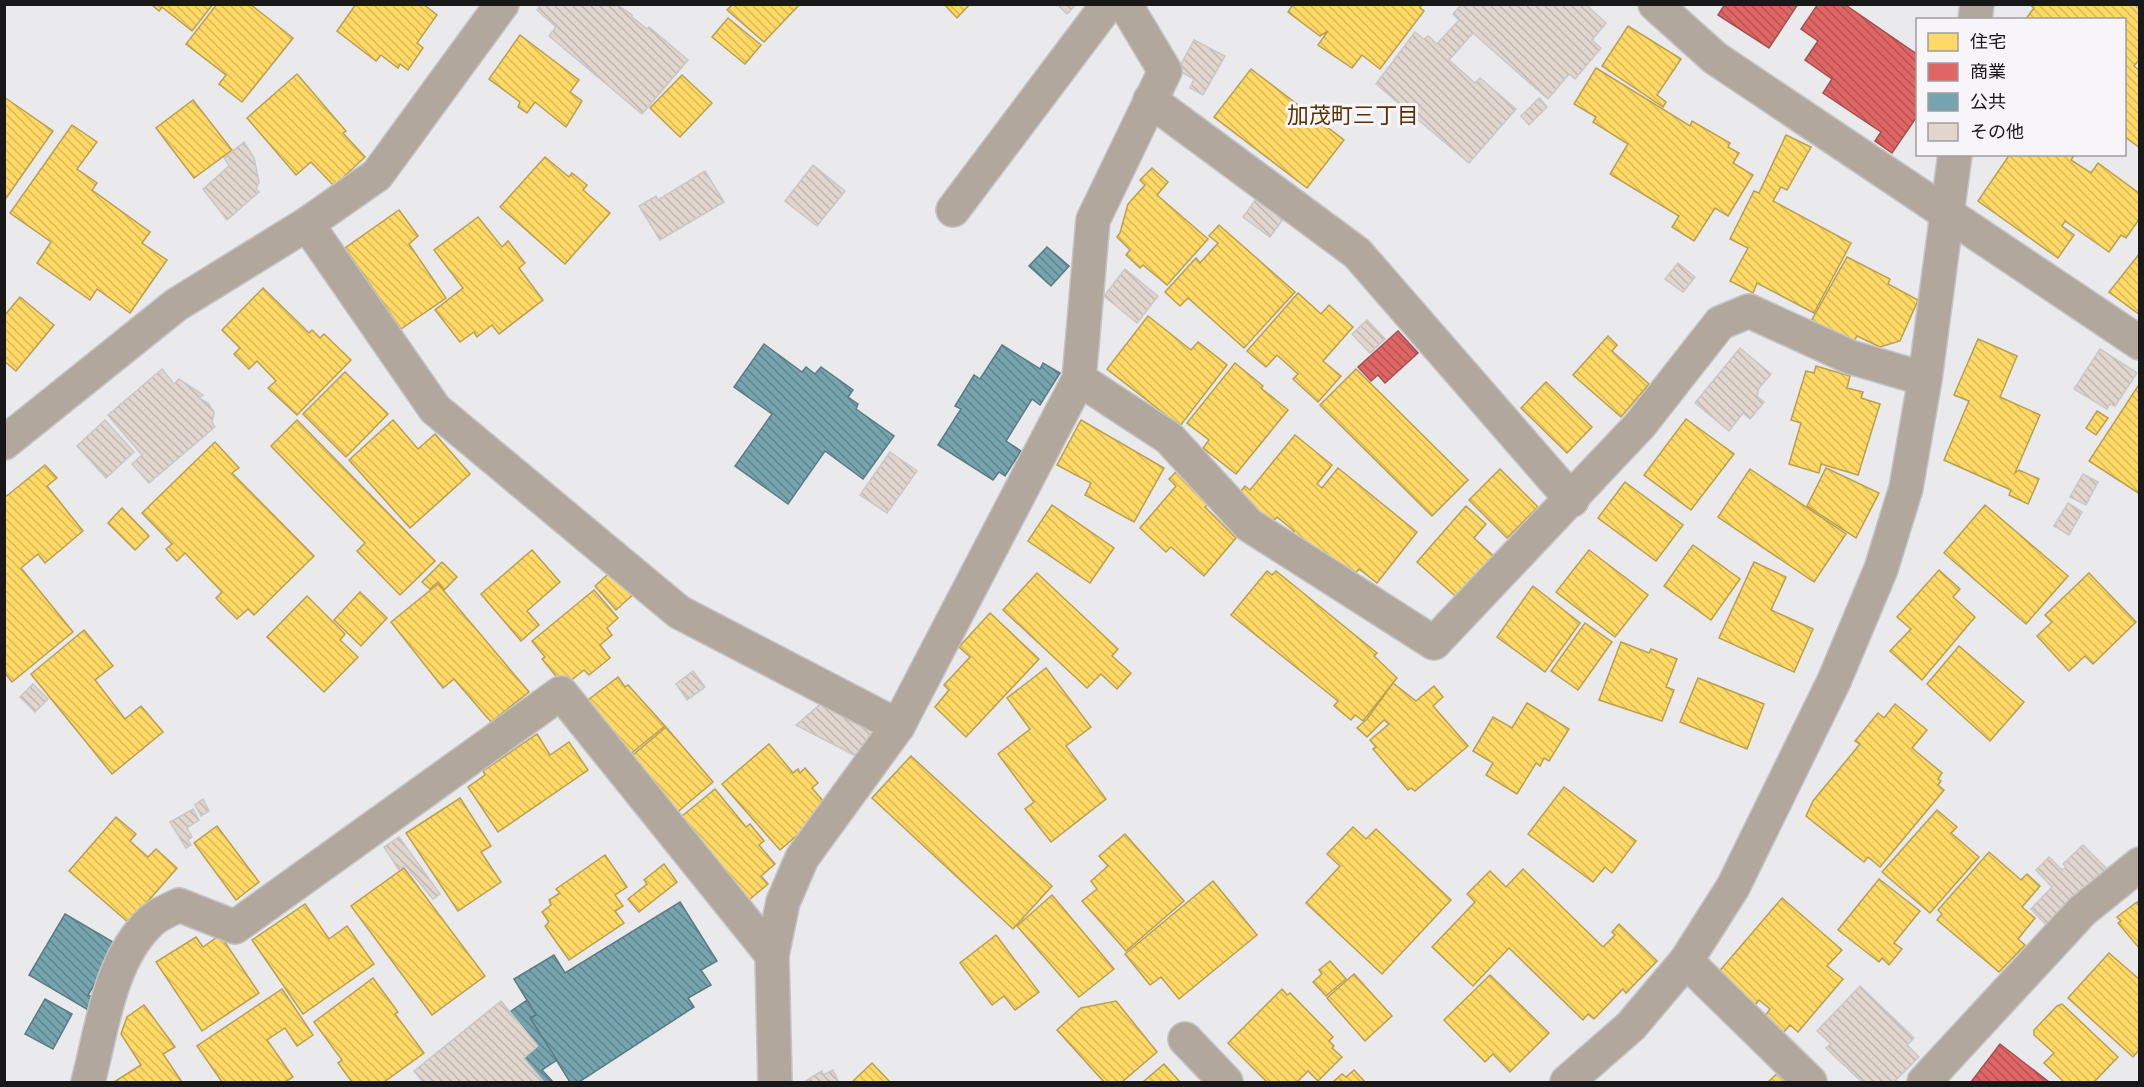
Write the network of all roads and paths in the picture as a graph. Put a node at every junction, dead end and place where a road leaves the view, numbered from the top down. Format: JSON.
{"nodes":[{"id":1,"x":502,"y":4,"type":"edge"},
{"id":2,"x":1108,"y":4,"type":"edge"},
{"id":3,"x":1125,"y":4,"type":"edge"},
{"id":4,"x":1655,"y":4,"type":"edge"},
{"id":5,"x":1150,"y":100,"type":"junction"},
{"id":6,"x":1955,"y":156,"type":"edge"},
{"id":7,"x":954,"y":210,"type":"dead end"},
{"id":8,"x":1946,"y":214,"type":"junction"},
{"id":9,"x":307,"y":224,"type":"junction"},
{"id":10,"x":2139,"y":343,"type":"edge"},
{"id":11,"x":1079,"y":379,"type":"junction"},
{"id":12,"x":1924,"y":379,"type":"junction"},
{"id":13,"x":4,"y":443,"type":"edge"},
{"id":14,"x":1572,"y":500,"type":"junction"},
{"id":15,"x":898,"y":726,"type":"junction"},
{"id":16,"x":2139,"y":864,"type":"edge"},
{"id":17,"x":772,"y":955,"type":"junction"},
{"id":18,"x":1686,"y":961,"type":"junction"},
{"id":19,"x":1185,"y":1039,"type":"dead end"},
{"id":20,"x":88,"y":1083,"type":"edge"},
{"id":21,"x":775,"y":1083,"type":"edge"},
{"id":22,"x":1226,"y":1083,"type":"edge"},
{"id":23,"x":1567,"y":1083,"type":"edge"},
{"id":24,"x":1810,"y":1083,"type":"edge"},
{"id":25,"x":1924,"y":1083,"type":"edge"}],
"edges":[{"from":1,"to":9,"type":"street"},
{"from":2,"to":7,"type":"street"},
{"from":3,"to":5,"type":"street"},
{"from":4,"to":8,"type":"street"},
{"from":5,"to":11,"type":"street"},
{"from":5,"to":14,"type":"street"},
{"from":6,"to":8,"type":"street"},
{"from":8,"to":10,"type":"street"},
{"from":8,"to":12,"type":"street"},
{"from":9,"to":13,"type":"street"},
{"from":9,"to":15,"type":"street"},
{"from":11,"to":14,"type":"street"},
{"from":11,"to":15,"type":"street"},
{"from":12,"to":14,"type":"street"},
{"from":12,"to":18,"type":"street"},
{"from":15,"to":17,"type":"street"},
{"from":16,"to":25,"type":"street"},
{"from":17,"to":20,"type":"street"},
{"from":17,"to":21,"type":"street"},
{"from":18,"to":23,"type":"street"},
{"from":18,"to":24,"type":"street"},
{"from":19,"to":22,"type":"street"}]}
